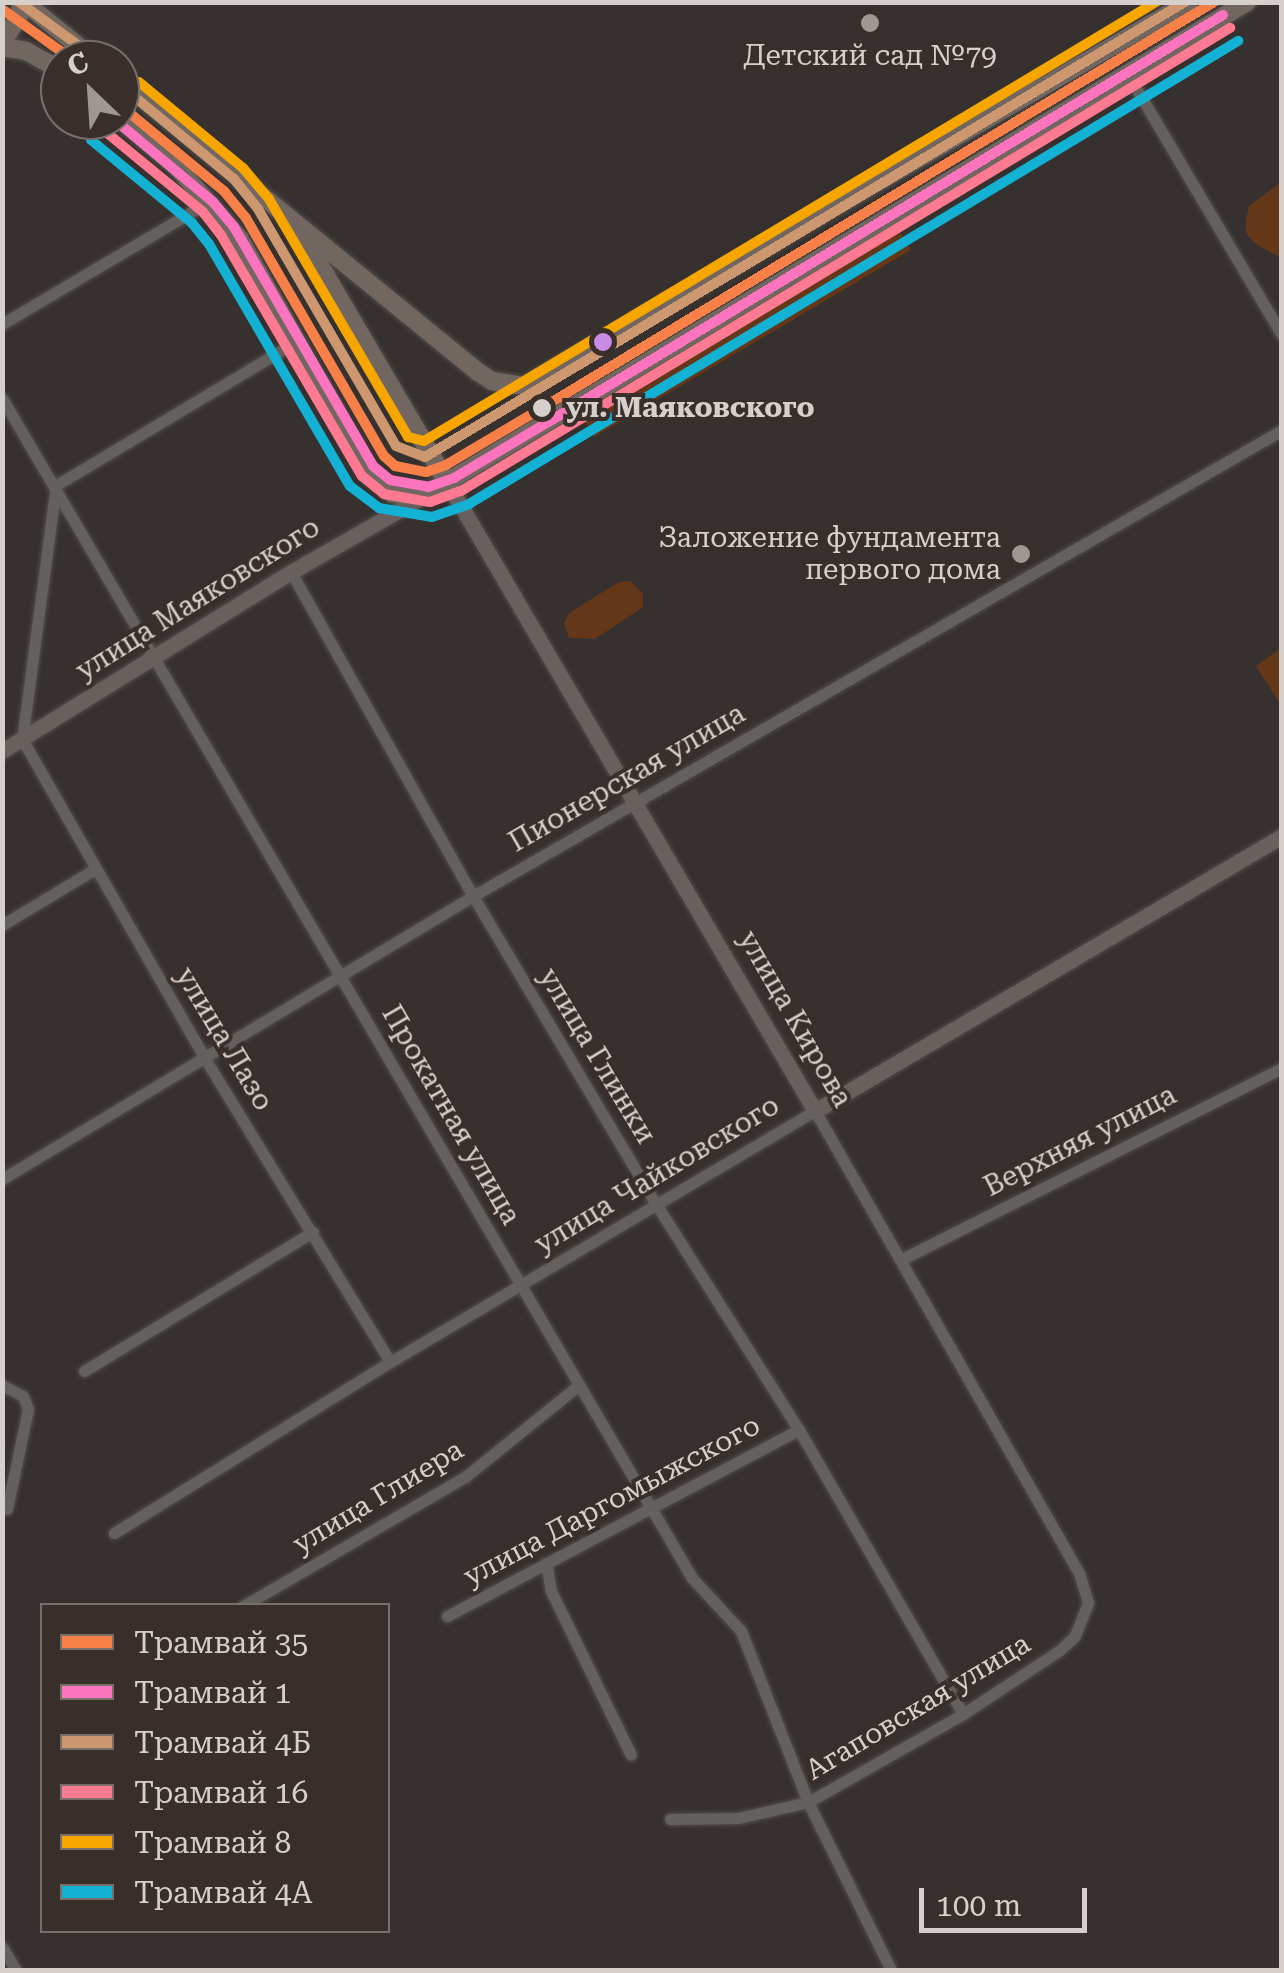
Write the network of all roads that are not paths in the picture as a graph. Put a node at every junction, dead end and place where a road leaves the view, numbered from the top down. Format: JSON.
{"nodes":[{"id":1,"x":22,"y":2,"type":"edge"},
{"id":2,"x":1188,"y":2,"type":"edge"},
{"id":3,"x":1247,"y":2,"type":"edge"},
{"id":4,"x":70,"y":40,"type":"edge"},
{"id":5,"x":2,"y":45,"type":"edge"},
{"id":6,"x":40,"y":59,"type":"edge"},
{"id":7,"x":1127,"y":73,"type":"junction"},
{"id":8,"x":140,"y":96,"type":"edge"},
{"id":9,"x":140,"y":137,"type":"edge"},
{"id":10,"x":210,"y":201,"type":"junction"},
{"id":11,"x":291,"y":216,"type":"junction"},
{"id":12,"x":2,"y":324,"type":"edge"},
{"id":13,"x":1282,"y":335,"type":"edge"},
{"id":14,"x":298,"y":341,"type":"junction"},
{"id":15,"x":2,"y":398,"type":"edge"},
{"id":16,"x":1282,"y":430,"type":"edge"},
{"id":17,"x":56,"y":485,"type":"junction"},
{"id":18,"x":439,"y":487,"type":"junction"},
{"id":19,"x":291,"y":572,"type":"junction"},
{"id":20,"x":154,"y":657,"type":"junction"},
{"id":21,"x":22,"y":740,"type":"junction"},
{"id":22,"x":2,"y":751,"type":"edge"},
{"id":23,"x":636,"y":804,"type":"junction"},
{"id":24,"x":1282,"y":836,"type":"edge"},
{"id":25,"x":95,"y":869,"type":"junction"},
{"id":26,"x":473,"y":896,"type":"junction"},
{"id":27,"x":2,"y":924,"type":"edge"},
{"id":28,"x":341,"y":976,"type":"junction"},
{"id":29,"x":204,"y":1056,"type":"junction"},
{"id":30,"x":1282,"y":1068,"type":"edge"},
{"id":31,"x":815,"y":1110,"type":"junction"},
{"id":32,"x":2,"y":1180,"type":"edge"},
{"id":33,"x":656,"y":1204,"type":"junction"},
{"id":34,"x":313,"y":1232,"type":"junction"},
{"id":35,"x":902,"y":1259,"type":"junction"},
{"id":36,"x":522,"y":1284,"type":"junction"},
{"id":37,"x":390,"y":1362,"type":"junction"},
{"id":38,"x":84,"y":1371,"type":"dead end"},
{"id":39,"x":580,"y":1385,"type":"junction"},
{"id":40,"x":5,"y":1386,"type":"edge"},
{"id":41,"x":799,"y":1430,"type":"junction"},
{"id":42,"x":6,"y":1509,"type":"dead end"},
{"id":43,"x":652,"y":1509,"type":"junction"},
{"id":44,"x":114,"y":1532,"type":"dead end"},
{"id":45,"x":546,"y":1564,"type":"junction"},
{"id":46,"x":1085,"y":1588,"type":"joint"},
{"id":47,"x":248,"y":1603,"type":"edge"},
{"id":48,"x":448,"y":1616,"type":"dead end"},
{"id":49,"x":962,"y":1714,"type":"junction"},
{"id":50,"x":631,"y":1755,"type":"dead end"},
{"id":51,"x":808,"y":1802,"type":"junction"},
{"id":52,"x":670,"y":1819,"type":"dead end"},
{"id":53,"x":2,"y":1947,"type":"edge"},
{"id":54,"x":16,"y":1970,"type":"edge"},
{"id":55,"x":892,"y":1970,"type":"edge"}],
"edges":[{"from":1,"to":4,"type":"main road"},
{"from":1,"to":5,"type":"main road"},
{"from":2,"to":11,"type":"main road"},
{"from":3,"to":7,"type":"main road","name":"улица Маяковского"},
{"from":5,"to":6,"type":"main road"},
{"from":7,"to":13,"type":"street"},
{"from":7,"to":18,"type":"main road","name":"улица Маяковского"},
{"from":8,"to":11,"type":"main road"},
{"from":9,"to":10,"type":"main road"},
{"from":10,"to":12,"type":"street"},
{"from":10,"to":14,"type":"main road"},
{"from":11,"to":18,"type":"main road"},
{"from":14,"to":17,"type":"street"},
{"from":14,"to":18,"type":"main road"},
{"from":15,"to":17,"type":"street","name":"Прокатная улица"},
{"from":16,"to":23,"type":"street","name":"Пионерская улица"},
{"from":17,"to":20,"type":"street","name":"Прокатная улица"},
{"from":17,"to":21,"type":"street"},
{"from":18,"to":19,"type":"main road","name":"улица Маяковского"},
{"from":18,"to":23,"type":"main road","name":"улица Кирова"},
{"from":19,"to":20,"type":"main road","name":"улица Маяковского"},
{"from":19,"to":26,"type":"street","name":"улица Глинки"},
{"from":20,"to":21,"type":"main road","name":"улица Маяковского"},
{"from":20,"to":28,"type":"street","name":"Прокатная улица"},
{"from":21,"to":22,"type":"main road","name":"улица Маяковского"},
{"from":21,"to":25,"type":"street","name":"улица Лазо"},
{"from":23,"to":26,"type":"street","name":"Пионерская улица"},
{"from":23,"to":31,"type":"main road","name":"улица Кирова"},
{"from":24,"to":31,"type":"main road","name":"улица Чайковского"},
{"from":25,"to":27,"type":"street"},
{"from":25,"to":29,"type":"street","name":"улица Лазо"},
{"from":26,"to":28,"type":"street","name":"Пионерская улица"},
{"from":26,"to":33,"type":"street","name":"улица Глинки"},
{"from":28,"to":29,"type":"street","name":"Пионерская улица"},
{"from":28,"to":36,"type":"street","name":"Прокатная улица"},
{"from":29,"to":32,"type":"street","name":"Пионерская улица"},
{"from":29,"to":34,"type":"street","name":"улица Лазо"},
{"from":30,"to":35,"type":"street","name":"Верхняя улица"},
{"from":31,"to":33,"type":"street","name":"улица Чайковского"},
{"from":31,"to":35,"type":"street","name":"улица Кирова"},
{"from":33,"to":36,"type":"street","name":"улица Чайковского"},
{"from":33,"to":41,"type":"street","name":"улица Глинки"},
{"from":34,"to":37,"type":"street","name":"улица Лазо"},
{"from":34,"to":38,"type":"street"},
{"from":35,"to":46,"type":"street","name":"улица Кирова"},
{"from":36,"to":37,"type":"street","name":"улица Чайковского"},
{"from":36,"to":39,"type":"street","name":"Прокатная улица"},
{"from":37,"to":44,"type":"street","name":"улица Чайковского"},
{"from":39,"to":43,"type":"street","name":"Прокатная улица"},
{"from":39,"to":47,"type":"street","name":"улица Глиера"},
{"from":40,"to":42,"type":"street"},
{"from":41,"to":43,"type":"street","name":"улица Даргомыжского"},
{"from":41,"to":49,"type":"street","name":"улица Глинки"},
{"from":43,"to":45,"type":"street","name":"улица Даргомыжского"},
{"from":43,"to":51,"type":"street","name":"Прокатная улица"},
{"from":45,"to":48,"type":"street","name":"улица Даргомыжского"},
{"from":45,"to":50,"type":"street"},
{"from":46,"to":49,"type":"street","name":"Агаповская улица"},
{"from":49,"to":51,"type":"street","name":"Агаповская улица"},
{"from":51,"to":52,"type":"street","name":"Агаповская улица"},
{"from":51,"to":55,"type":"street","name":"Прокатная улица"},
{"from":53,"to":54,"type":"street"}]}
